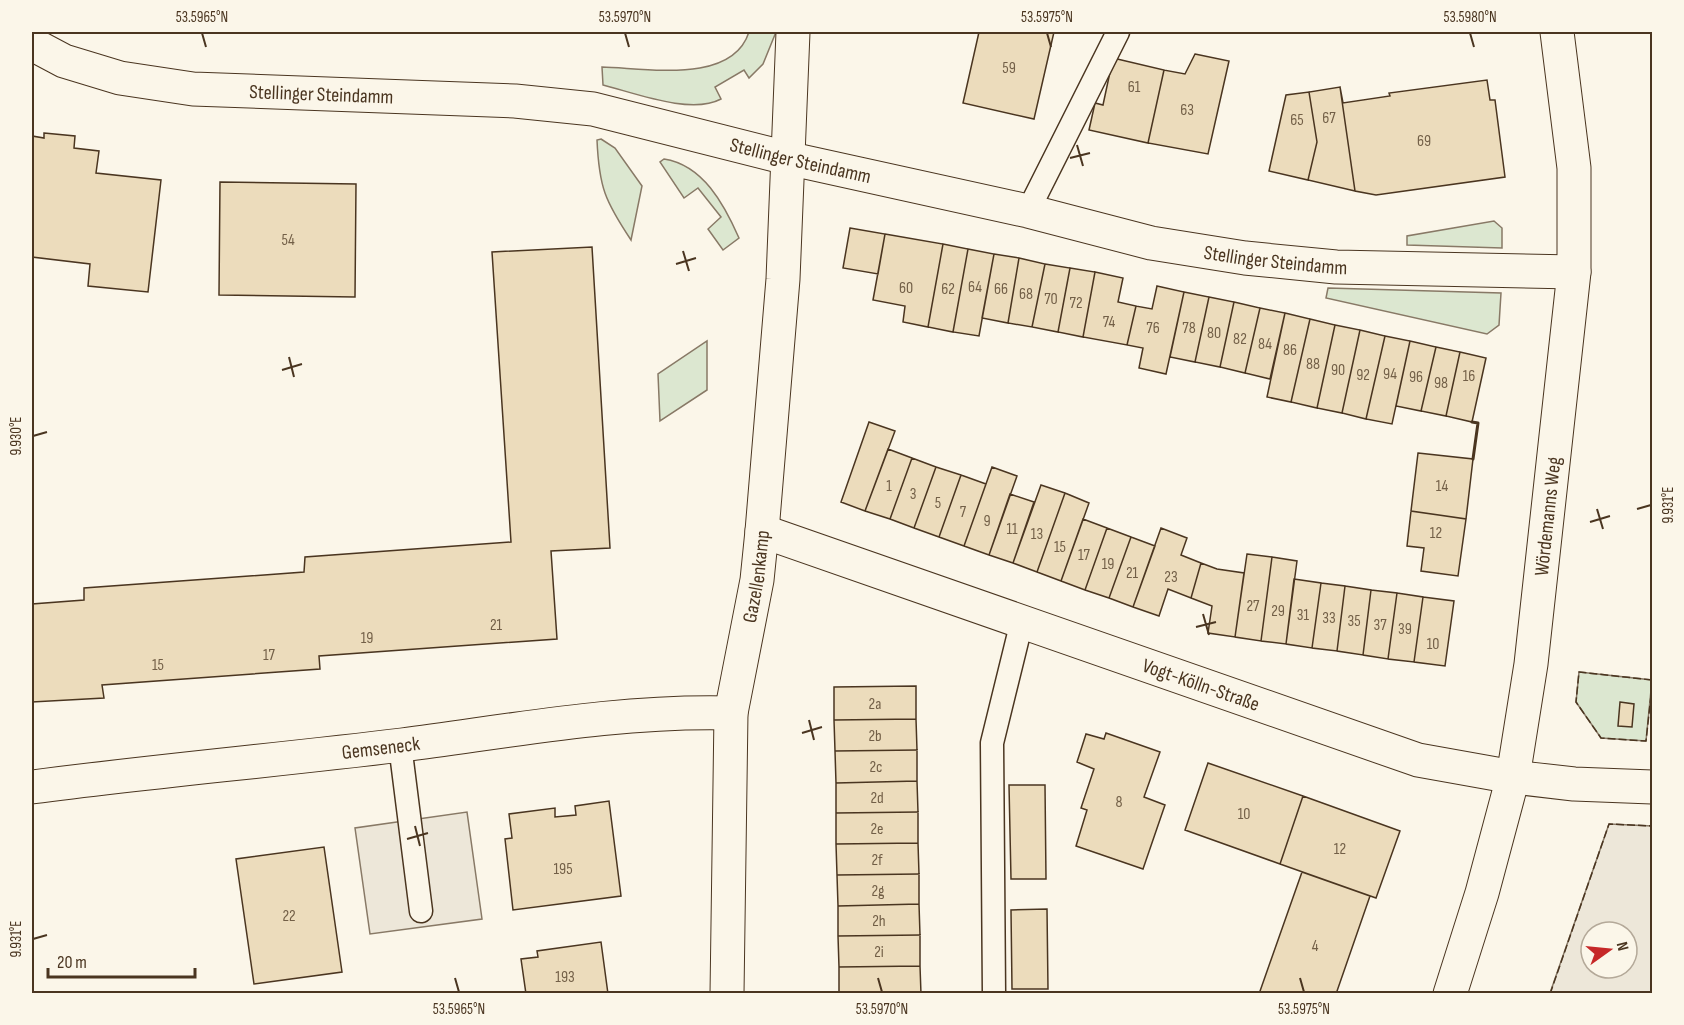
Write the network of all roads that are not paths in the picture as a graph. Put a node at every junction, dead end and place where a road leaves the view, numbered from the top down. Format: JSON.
{"nodes":[{"id":1,"x":793,"y":32,"type":"edge"},
{"id":2,"x":1118,"y":32,"type":"edge"},
{"id":3,"x":1557,"y":32,"type":"edge"},
{"id":4,"x":32,"y":44,"type":"edge"},
{"id":5,"x":787,"y":158,"type":"junction"},
{"id":6,"x":1028,"y":211,"type":"junction"},
{"id":7,"x":1574,"y":272,"type":"junction"},
{"id":8,"x":762,"y":531,"type":"junction"},
{"id":9,"x":1023,"y":621,"type":"junction"},
{"id":10,"x":731,"y":713,"type":"junction"},
{"id":11,"x":400,"y":745,"type":"junction"},
{"id":12,"x":1513,"y":777,"type":"junction"},
{"id":13,"x":32,"y":787,"type":"edge"},
{"id":14,"x":1653,"y":787,"type":"edge"},
{"id":15,"x":421,"y":911,"type":"dead end"},
{"id":16,"x":726,"y":993,"type":"edge"},
{"id":17,"x":994,"y":993,"type":"edge"},
{"id":18,"x":1450,"y":993,"type":"edge"}],
"edges":[{"from":1,"to":5,"type":"street","name":"Gazellenkamp"},
{"from":2,"to":6,"type":"lane"},
{"from":3,"to":7,"type":"street","name":"Wördemanns Weg"},
{"from":4,"to":5,"type":"street","name":"Stellinger Steindamm"},
{"from":5,"to":6,"type":"street","name":"Stellinger Steindamm"},
{"from":5,"to":8,"type":"street","name":"Gazellenkamp"},
{"from":6,"to":7,"type":"street","name":"Stellinger Steindamm"},
{"from":7,"to":12,"type":"street","name":"Wördemanns Weg"},
{"from":8,"to":9,"type":"street","name":"Vogt-Kölln-Straße"},
{"from":8,"to":10,"type":"street","name":"Gazellenkamp"},
{"from":9,"to":12,"type":"street","name":"Vogt-Kölln-Straße"},
{"from":9,"to":17,"type":"lane"},
{"from":10,"to":11,"type":"street","name":"Gemseneck"},
{"from":10,"to":16,"type":"street","name":"Gazellenkamp"},
{"from":11,"to":13,"type":"street","name":"Gemseneck"},
{"from":11,"to":15,"type":"lane"},
{"from":12,"to":14,"type":"street","name":"Vogt-Kölln-Straße"},
{"from":12,"to":18,"type":"street","name":"Wördemanns Weg"}]}
